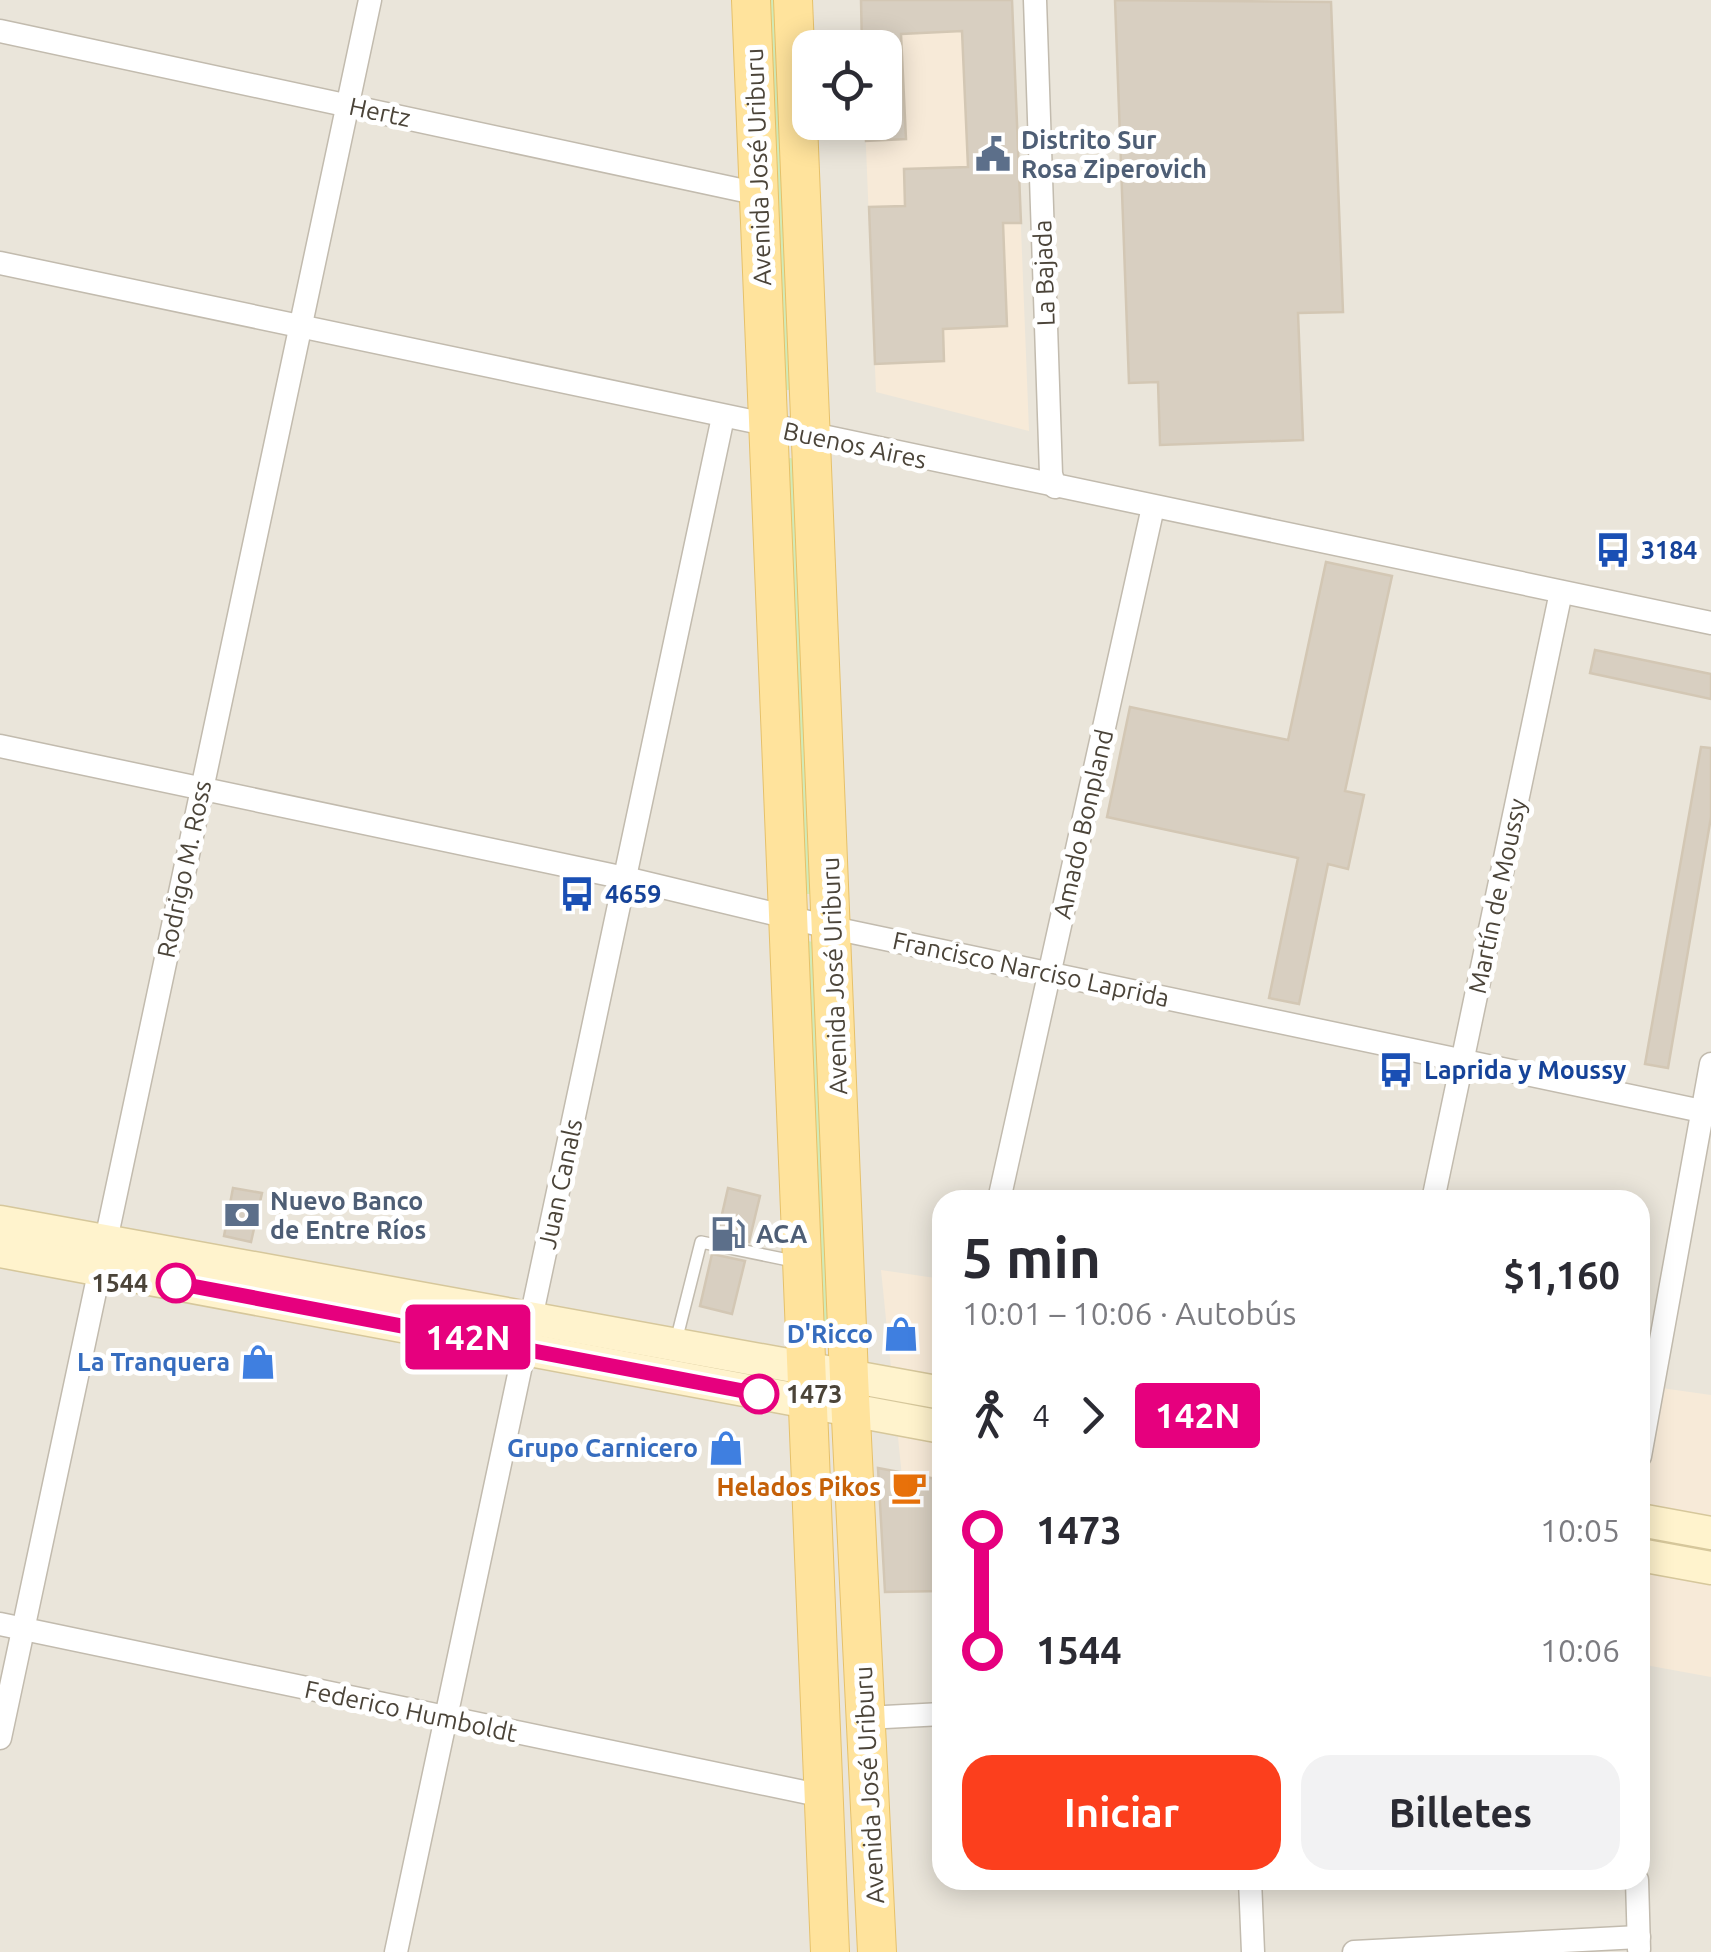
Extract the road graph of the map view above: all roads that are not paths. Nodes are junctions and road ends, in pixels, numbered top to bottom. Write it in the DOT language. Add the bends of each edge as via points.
graph roads {
  1 [pos="370,0"];
  2 [pos="751,0"];
  3 [pos="794,0"];
  4 [pos="1035,0"];
  5 [pos="0,31"];
  6 [pos="347,105"];
  7 [pos="759,194"];
  8 [pos="0,263"];
  9 [pos="300,326"];
  10 [pos="723,417"];
  11 [pos="769,427"];
  12 [pos="812,436"];
  13 [pos="1055,486"];
  14 [pos="1153,507"];
  15 [pos="1561,592"];
  16 [pos="1711,624"];
  17 [pos="0,746"];
  18 [pos="201,788"];
  19 [pos="625,878"];
  20 [pos="787,916"];
  21 [pos="832,928"];
  22 [pos="1050,973"];
  23 [pos="1462,1060"];
  24 [pos="1711,1064"];
  25 [pos="1707,1112"];
  26 [pos="1002,1190"];
  27 [pos="1434,1190"];
  28 [pos="0,1222"];
  29 [pos="0,1250"];
  30 [pos="101,1254"];
  31 [pos="800,1262"];
  32 [pos="528,1334"];
  33 [pos="675,1345"];
  34 [pos="805,1385"];
  35 [pos="850,1393"];
  36 [pos="932,1393"];
  37 [pos="1650,1405"];
  38 [pos="932,1423"];
  39 [pos="1650,1522"];
  40 [pos="1711,1533"];
  41 [pos="1650,1558"];
  42 [pos="1711,1568"];
  43 [pos="12,1626"];
  44 [pos="932,1715"];
  45 [pos="866,1718"];
  46 [pos="446,1719"];
  47 [pos="0,1738"];
  48 [pos="823,1796"];
  49 [pos="1250,1890"];
  50 [pos="1637,1890"];
  51 [pos="1639,1945"];
  52 [pos="396,1952"];
  53 [pos="830,1952"];
  54 [pos="878,1952"];
  55 [pos="1253,1952"];
  56 [pos="1354,1952"];
  1 -- 6 [label="street, Rodrigo M. Ross"];
  2 -- 7 [label="main road, Avenida José Uriburu"];
  3 -- 12 [label="main road, Avenida José Uriburu"];
  4 -- 13 [label="street, La Bajada"];
  5 -- 6 [label="street, Hertz"];
  6 -- 7 [label="street, Hertz"];
  6 -- 9 [label="street, Rodrigo M. Ross"];
  7 -- 11 [label="main road, Avenida José Uriburu"];
  8 -- 9 [label="street, Buenos Aires"];
  9 -- 10 [label="street, Buenos Aires"];
  9 -- 18 [label="street, Rodrigo M. Ross"];
  10 -- 11 [label="street, Buenos Aires"];
  10 -- 19 [label="street, Juan Canals"];
  11 -- 12 [label="street, Buenos Aires"];
  11 -- 20 [label="main road, Avenida José Uriburu"];
  12 -- 13 [label="street, Buenos Aires"];
  12 -- 21 [label="main road, Avenida José Uriburu"];
  13 -- 14 [label="street, Buenos Aires"];
  14 -- 15 [label="street, Buenos Aires"];
  14 -- 22 [label="street, Amado Bonpland"];
  15 -- 16 [label="street, Buenos Aires"];
  15 -- 23 [label="street, Martín de Moussy"];
  17 -- 18 [label="street, Francisco Narciso Laprida"];
  18 -- 19 [label="street, Francisco Narciso Laprida"];
  18 -- 30 [label="street, Rodrigo M. Ross"];
  19 -- 20 [label="street, Francisco Narciso Laprida"];
  19 -- 32 [label="street, Juan Canals"];
  20 -- 21 [label="street, Francisco Narciso Laprida"];
  20 -- 31 [label="main road, Avenida José Uriburu"];
  21 -- 22 [label="street, Francisco Narciso Laprida"];
  21 -- 35 [label="main road, Avenida José Uriburu"];
  22 -- 23 [label="street, Francisco Narciso Laprida"];
  22 -- 26 [label="street, Amado Bonpland"];
  23 -- 25 [label="street, Francisco Narciso Laprida"];
  23 -- 27 [label="street, Martín de Moussy"];
  24 -- 25 [label="street"];
  25 -- 37 [label="street"];
  28 -- 30 [label="main road"];
  29 -- 30 [label="main road"];
  30 -- 32 [label="main road"];
  30 -- 43 [label="street, Rodrigo M. Ross"];
  31 -- 33 [label="lane" via="701,1242"];
  31 -- 34 [label="main road, Avenida José Uriburu"];
  32 -- 33 [label="main road"];
  32 -- 34 [label="main road"];
  32 -- 46 [label="street, Juan Canals"];
  33 -- 34 [label="main road"];
  34 -- 35 [label="main road"];
  34 -- 48 [label="main road, Avenida José Uriburu"];
  35 -- 36 [label="main road"];
  35 -- 38 [label="main road"];
  35 -- 45 [label="main road, Avenida José Uriburu"];
  39 -- 40 [label="main road"];
  41 -- 42 [label="main road"];
  43 -- 46 [label="street, Federico Humboldt"];
  43 -- 47 [label="street, Rodrigo M. Ross"];
  44 -- 45 [label="street"];
  45 -- 54 [label="main road, Avenida José Uriburu"];
  46 -- 48 [label="street, Federico Humboldt"];
  46 -- 52 [label="street, Juan Canals"];
  48 -- 53 [label="main road, Avenida José Uriburu"];
  49 -- 55 [label="street"];
  50 -- 51 [label="street"];
  51 -- 56 [label="street"];
}
